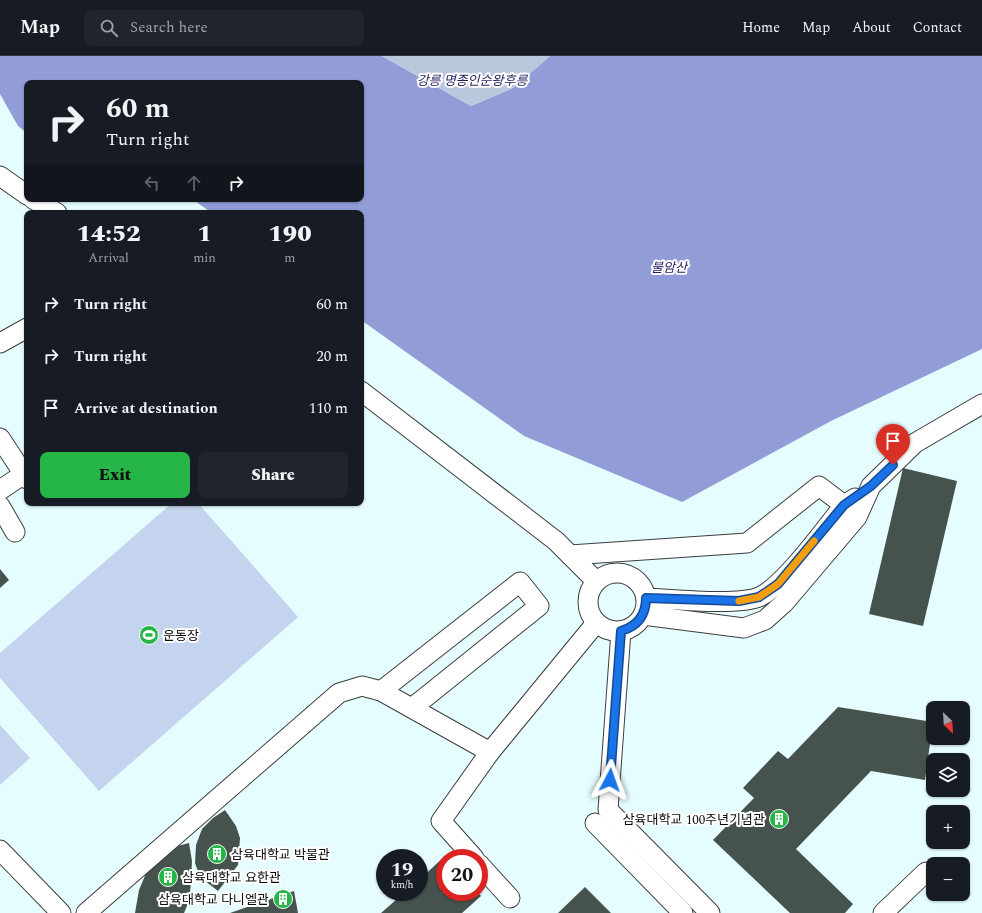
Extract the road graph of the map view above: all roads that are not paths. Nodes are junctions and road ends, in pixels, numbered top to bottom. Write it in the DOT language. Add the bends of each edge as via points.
graph roads {
  1 [pos="0,176"];
  2 [pos="24,193"];
  3 [pos="38,202"];
  4 [pos="53,210"];
  5 [pos="24,330"];
  6 [pos="0,343"];
  7 [pos="364,394"];
  8 [pos="982,404"];
  9 [pos="0,438"];
  10 [pos="24,474"];
  11 [pos="24,477"];
  12 [pos="871,486"];
  13 [pos="0,490"];
  14 [pos="844,505"];
  15 [pos="2,513"];
  16 [pos="15,532"];
  17 [pos="570,555"];
  18 [pos="596,582"];
  19 [pos="644,607"];
  20 [pos="596,623"];
  21 [pos="621,631"];
  22 [pos="381,691"];
  23 [pos="412,708"];
  24 [pos="490,752"];
  25 [pos="595,823"];
  26 [pos="466,849"];
  27 [pos="0,850"];
  28 [pos="926,872"];
  29 [pos="488,874"];
  30 [pos="510,898"];
  31 [pos="61,913"];
  32 [pos="86,913"];
  33 [pos="683,913"];
  34 [pos="710,913"];
  35 [pos="883,913"];
  1 -- 2 [label="street"];
  3 -- 4 [label="street"];
  5 -- 6 [label="street"];
  7 -- 17 [label="street" via="556,541"];
  8 -- 12 [label="street" via="915,443"];
  9 -- 10 [label="street"];
  11 -- 13 [label="street"];
  12 -- 14 [label="street"];
  12 -- 19 [label="street" via="857,517 784,603 765,620 744,628"];
  14 -- 17 [label="street" via="819,486 747,543"];
  14 -- 19 [label="street" via="778,584 759,597 739,601"];
  15 -- 16 [label="street"];
  17 -- 18 [label="street"];
  18 -- 19 [label="street" via="612,573 630,576 640,585"];
  18 -- 20 [label="street" via="588,598 588,607"];
  19 -- 21 [label="street" via="634,626"];
  20 -- 21 [label="street" via="612,631"];
  20 -- 24 [label="street"];
  21 -- 34 [label="street" via="608,810"];
  22 -- 23 [label="street"];
  22 -- 23 [label="street" via="520,582 539,606"];
  22 -- 32 [label="street" via="362,686 339,693"];
  23 -- 24 [label="street"];
  24 -- 26 [label="street" via="440,821"];
  25 -- 33 [label="street"];
  27 -- 31 [label="street"];
  28 -- 35 [label="street"];
  29 -- 30 [label="street"];
}
